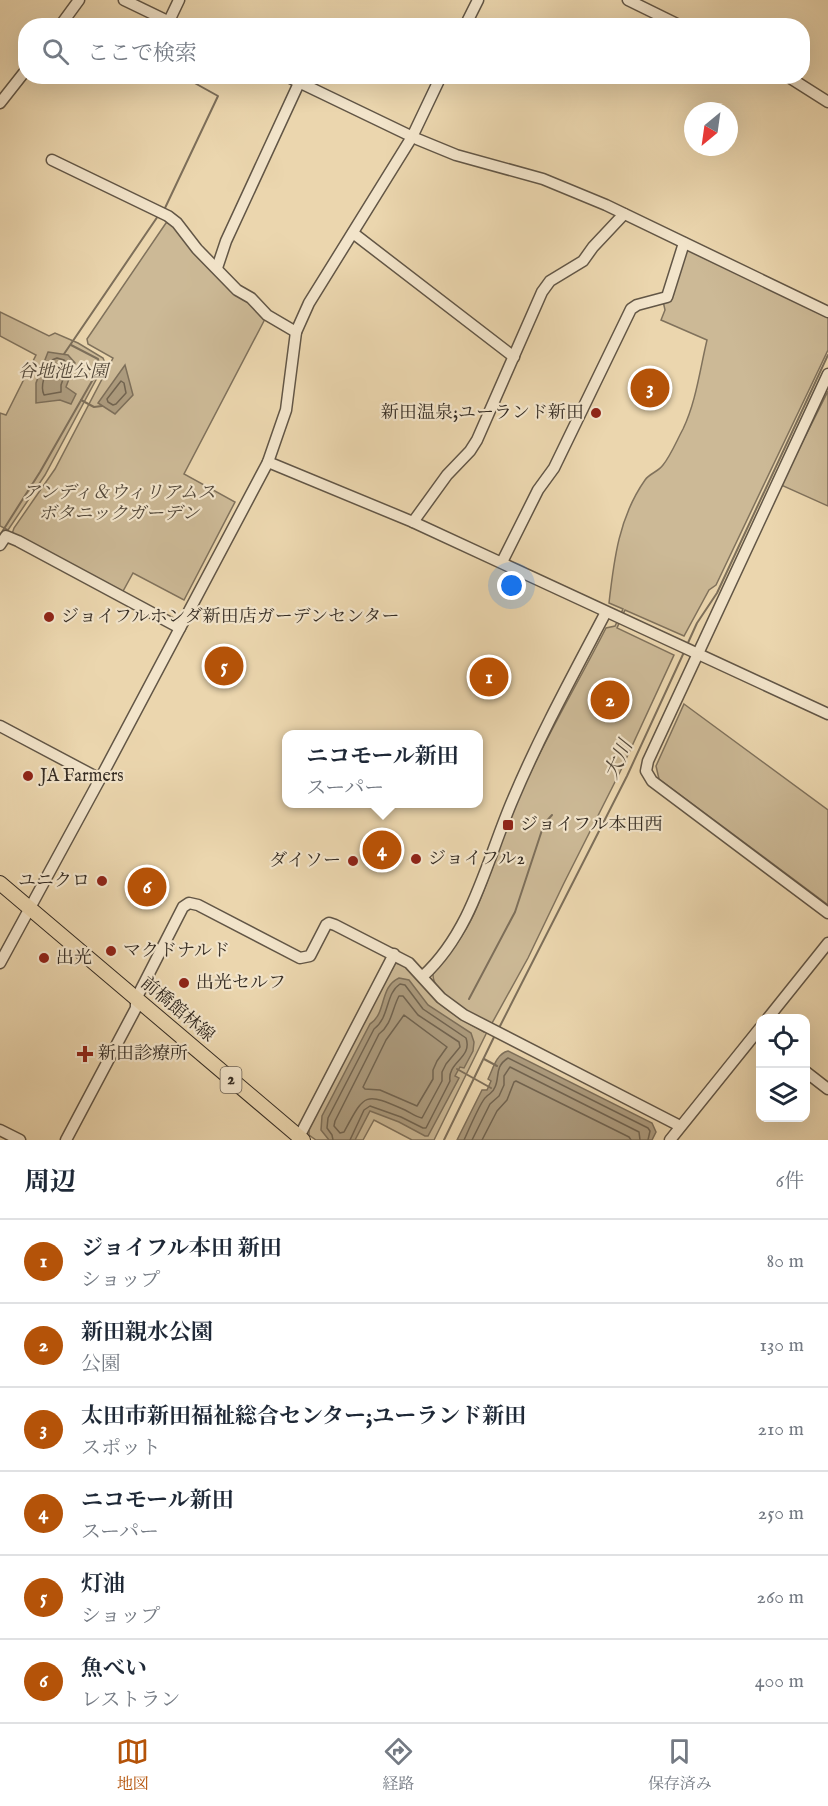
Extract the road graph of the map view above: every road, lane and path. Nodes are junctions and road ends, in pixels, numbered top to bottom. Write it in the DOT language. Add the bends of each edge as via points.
graph roads {
  1 [pos="79,0"];
  2 [pos="124,0"];
  3 [pos="179,0"];
  4 [pos="478,0"];
  5 [pos="628,0"];
  6 [pos="66,18"];
  7 [pos="162,18"];
  8 [pos="174,18"];
  9 [pos="469,18"];
  10 [pos="665,18"];
  11 [pos="18,80"];
  12 [pos="299,84"];
  13 [pos="301,84"];
  14 [pos="437,84"];
  15 [pos="800,84"];
  16 [pos="828,102"];
  17 [pos="0,103"];
  18 [pos="412,137"];
  19 [pos="52,160"];
  20 [pos="624,214"];
  21 [pos="353,233"];
  22 [pos="684,243"];
  23 [pos="217,268"];
  24 [pos="828,312"];
  25 [pos="296,332"];
  26 [pos="514,357"];
  27 [pos="828,374"];
  28 [pos="267,462"];
  29 [pos="413,522"];
  30 [pos="0,544"];
  31 [pos="502,562"];
  32 [pos="606,612"];
  33 [pos="180,628"];
  34 [pos="694,653"];
  35 [pos="828,714"];
  36 [pos="0,726"];
  37 [pos="100,779"];
  38 [pos="0,883"];
  39 [pos="30,908"];
  40 [pos="828,912"];
  41 [pos="828,943"];
  42 [pos="394,954"];
  43 [pos="0,963"];
  44 [pos="423,976"];
  45 [pos="136,999"];
  46 [pos="771,1014"];
  47 [pos="756,1037"];
  48 [pos="810,1075"];
  49 [pos="828,1089"];
  50 [pos="680,1126"];
  51 [pos="0,1130"];
  52 [pos="301,1139"];
  53 [pos="20,1140"];
  54 [pos="66,1140"];
  55 [pos="670,1140"];
  1 -- 6 [label="street"];
  2 -- 7 [label="street"];
  3 -- 8 [label="street"];
  4 -- 9 [label="street"];
  5 -- 10 [label="street"];
  11 -- 17 [label="street"];
  12 -- 23 [label="street"];
  13 -- 18 [label="street"];
  14 -- 18 [label="street"];
  15 -- 16 [label="street"];
  18 -- 20 [label="street" via="456,155 543,179"];
  18 -- 21 [label="street"];
  19 -- 23 [label="street" via="168,216"];
  20 -- 22 [label="street"];
  20 -- 26 [label="street" via="584,261 550,281 542,291"];
  21 -- 25 [label="street" via="309,303"];
  21 -- 26 [label="street"];
  22 -- 24 [label="street"];
  22 -- 31 [label="street" via="667,297 631,309 554,468 538,490"];
  23 -- 25 [label="street" via="267,315"];
  25 -- 28 [label="street" via="286,410"];
  26 -- 29 [label="street" via="470,452 447,475"];
  27 -- 34 [label="street"];
  28 -- 29 [label="street"];
  28 -- 33 [label="street"];
  29 -- 31 [label="street"];
  30 -- 33 [label="street" via="6,536 18,541"];
  31 -- 32 [label="street"];
  32 -- 34 [label="street"];
  32 -- 44 [label="street" via="522,780 468,912 447,949"];
  33 -- 37 [label="street"];
  34 -- 35 [label="street"];
  34 -- 40 [label="street" via="648,761 648,776"];
  36 -- 37 [label="street"];
  37 -- 39 [label="street"];
  38 -- 39 [label="main road, 前橋館林線 / 2"];
  39 -- 43 [label="street"];
  39 -- 45 [label="main road, 前橋館林線 / 2"];
  41 -- 46 [label="street"];
  42 -- 44 [label="street"];
  42 -- 45 [label="street" via="329,923 310,956 300,958 189,903"];
  42 -- 52 [label="street"];
  44 -- 50 [label="street" via="452,1008"];
  45 -- 52 [label="main road, 前橋館林線 / 2"];
  45 -- 54 [label="street" via="136,1008"];
  47 -- 50 [label="street"];
  48 -- 49 [label="street"];
  50 -- 55 [label="street"];
  51 -- 53 [label="street"];
}
